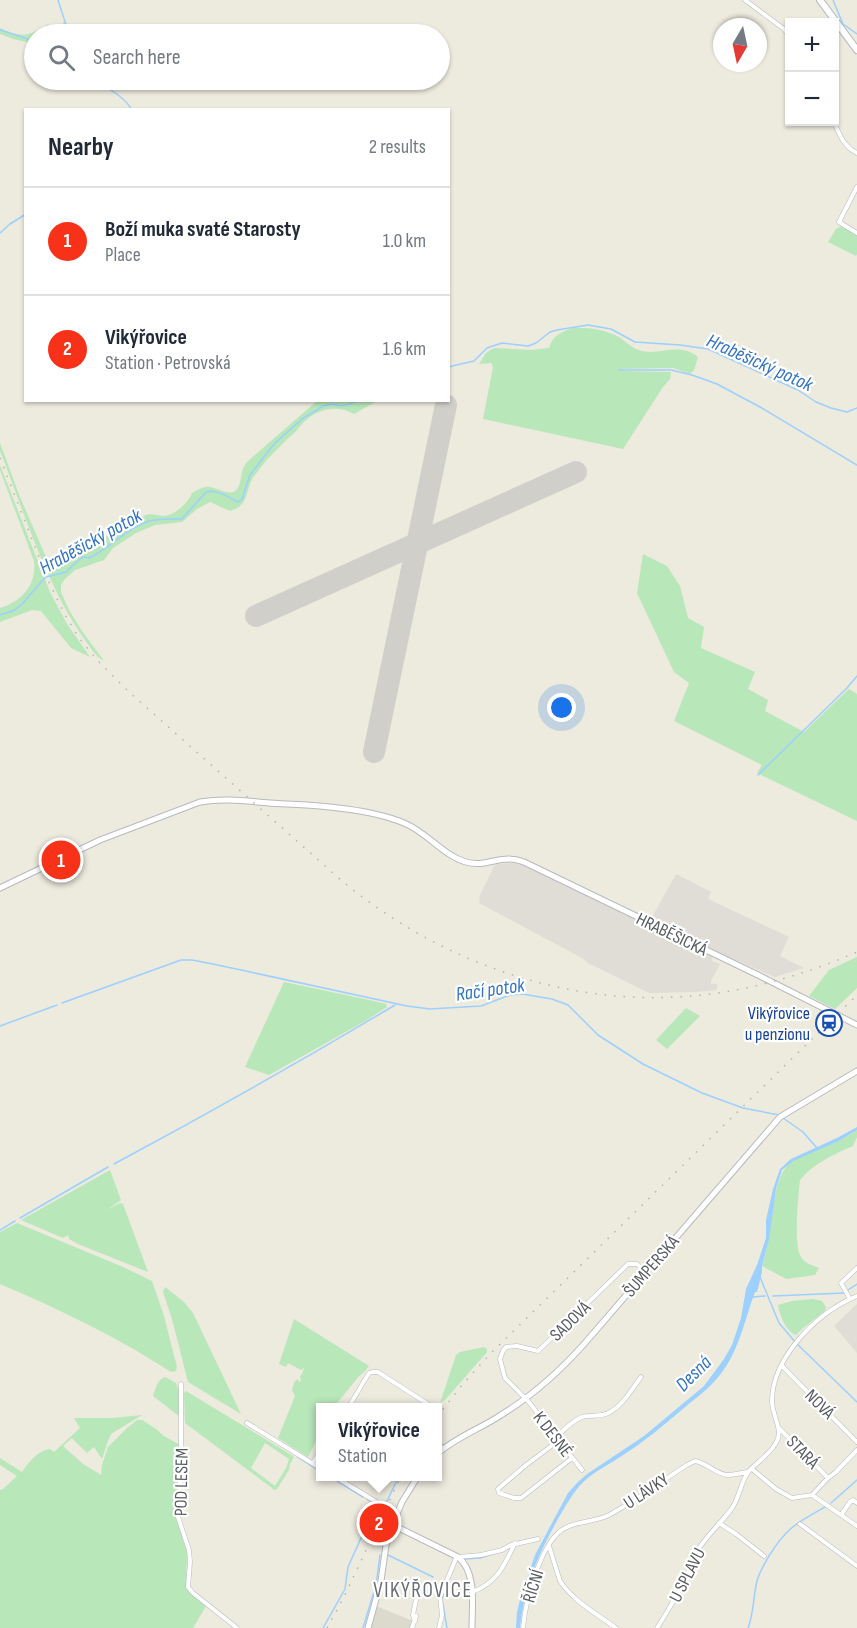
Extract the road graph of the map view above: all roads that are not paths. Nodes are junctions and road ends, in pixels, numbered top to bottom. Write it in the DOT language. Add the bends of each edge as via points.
graph roads {
  1 [pos="745,0"];
  2 [pos="819,0"];
  3 [pos="785,31"];
  4 [pos="857,50"];
  5 [pos="836,126"];
  6 [pos="857,153"];
  7 [pos="857,187"];
  8 [pos="857,233"];
  9 [pos="0,888"];
  10 [pos="857,1025"];
  11 [pos="857,1071"];
  12 [pos="857,1268"];
  13 [pos="646,1272"];
  14 [pos="857,1296"];
  15 [pos="850,1299"];
  16 [pos="782,1366"];
  17 [pos="641,1377"];
  18 [pos="181,1384"];
  19 [pos="525,1398"];
  20 [pos="350,1403"];
  21 [pos="428,1403"];
  22 [pos="247,1423"];
  23 [pos="778,1427"];
  24 [pos="557,1439"];
  25 [pos="857,1442"];
  26 [pos="442,1450"];
  27 [pos="857,1450"];
  28 [pos="316,1458"];
  29 [pos="572,1458"];
  30 [pos="313,1463"];
  31 [pos="316,1465"];
  32 [pos="582,1470"];
  33 [pos="750,1470"];
  34 [pos="828,1478"];
  35 [pos="342,1481"];
  36 [pos="415,1481"];
  37 [pos="813,1494"];
  38 [pos="857,1503"];
  39 [pos="396,1514"];
  40 [pos="841,1515"];
  41 [pos="719,1523"];
  42 [pos="800,1524"];
  43 [pos="393,1525"];
  44 [pos="857,1526"];
  45 [pos="538,1539"];
  46 [pos="514,1544"];
  47 [pos="549,1546"];
  48 [pos="764,1556"];
  49 [pos="460,1558"];
  50 [pos="857,1566"];
  51 [pos="472,1592"];
  52 [pos="416,1600"];
  53 [pos="237,1628"];
  54 [pos="368,1628"];
  55 [pos="412,1628"];
  56 [pos="439,1628"];
  57 [pos="472,1628"];
  58 [pos="524,1628"];
  59 [pos="616,1628"];
  60 [pos="657,1628"];
  1 -- 3 [label="street"];
  2 -- 4 [label="main road"];
  5 -- 6 [label="street" via="843,141"];
  7 -- 8 [label="street" via="839,222"];
  9 -- 10 [label="street, HRABĚŠICKÁ" via="100,840 200,802 224,799 382,816 407,824 466,862 524,862"];
  11 -- 13 [label="street, ŠUMPERSKÁ" via="781,1116"];
  12 -- 15 [label="street" via="841,1283"];
  13 -- 19 [label="street, ŠUMPERSKÁ" via="571,1358"];
  13 -- 19 [label="street, SADOVÁ" via="637,1264 628,1264 538,1351 511,1346 503,1351 500,1359 505,1378"];
  14 -- 15 [label="street"];
  15 -- 16 [label="street" via="798,1340"];
  16 -- 23 [label="street" via="773,1391 772,1407"];
  16 -- 25 [label="street, NOVÁ"];
  17 -- 24 [label="street" via="610,1412 578,1419"];
  18 -- 53 [label="street, POD LESEM" via="177,1514 190,1556 188,1587"];
  19 -- 24 [label="street, K DESNÉ"];
  19 -- 26 [label="street, ŠUMPERSKÁ"];
  20 -- 21 [label="street" via="373,1371"];
  22 -- 30 [label="street"];
  23 -- 33 [label="street, U SPLAVU" via="777,1441"];
  23 -- 34 [label="street, STARÁ"];
  24 -- 29 [label="street, K DESNÉ"];
  24 -- 29 [label="street" via="498,1489 499,1493 521,1498"];
  27 -- 34 [label="street, STARÁ"];
  28 -- 30 [label="street"];
  29 -- 32 [label="street, K DESNÉ"];
  30 -- 31 [label="street"];
  33 -- 37 [label="street" via="792,1498"];
  33 -- 41 [label="street, U SPLAVU" via="732,1508"];
  33 -- 47 [label="street, U LÁVKY" via="724,1474 695,1461 611,1514 562,1529"];
  34 -- 37 [label="street, STARÁ"];
  35 -- 39 [label="street"];
  36 -- 39 [label="street"];
  37 -- 40 [label="street"];
  38 -- 40 [label="street" via="850,1502"];
  39 -- 43 [label="street"];
  40 -- 44 [label="street"];
  41 -- 48 [label="street"];
  41 -- 60 [label="street, U SPLAVU" via="695,1554"];
  42 -- 50 [label="street"];
  43 -- 49 [label="street"];
  43 -- 54 [label="street"];
  45 -- 46 [label="street"];
  46 -- 49 [label="street" via="484,1555"];
  46 -- 51 [label="street" via="495,1579"];
  47 -- 58 [label="street, ŘÍČNÍ" via="537,1568"];
  47 -- 59 [label="street" via="563,1586"];
  49 -- 51 [label="street" via="469,1572"];
  49 -- 56 [label="street" via="440,1597"];
  51 -- 57 [label="street"];
  52 -- 55 [label="street"];
}
